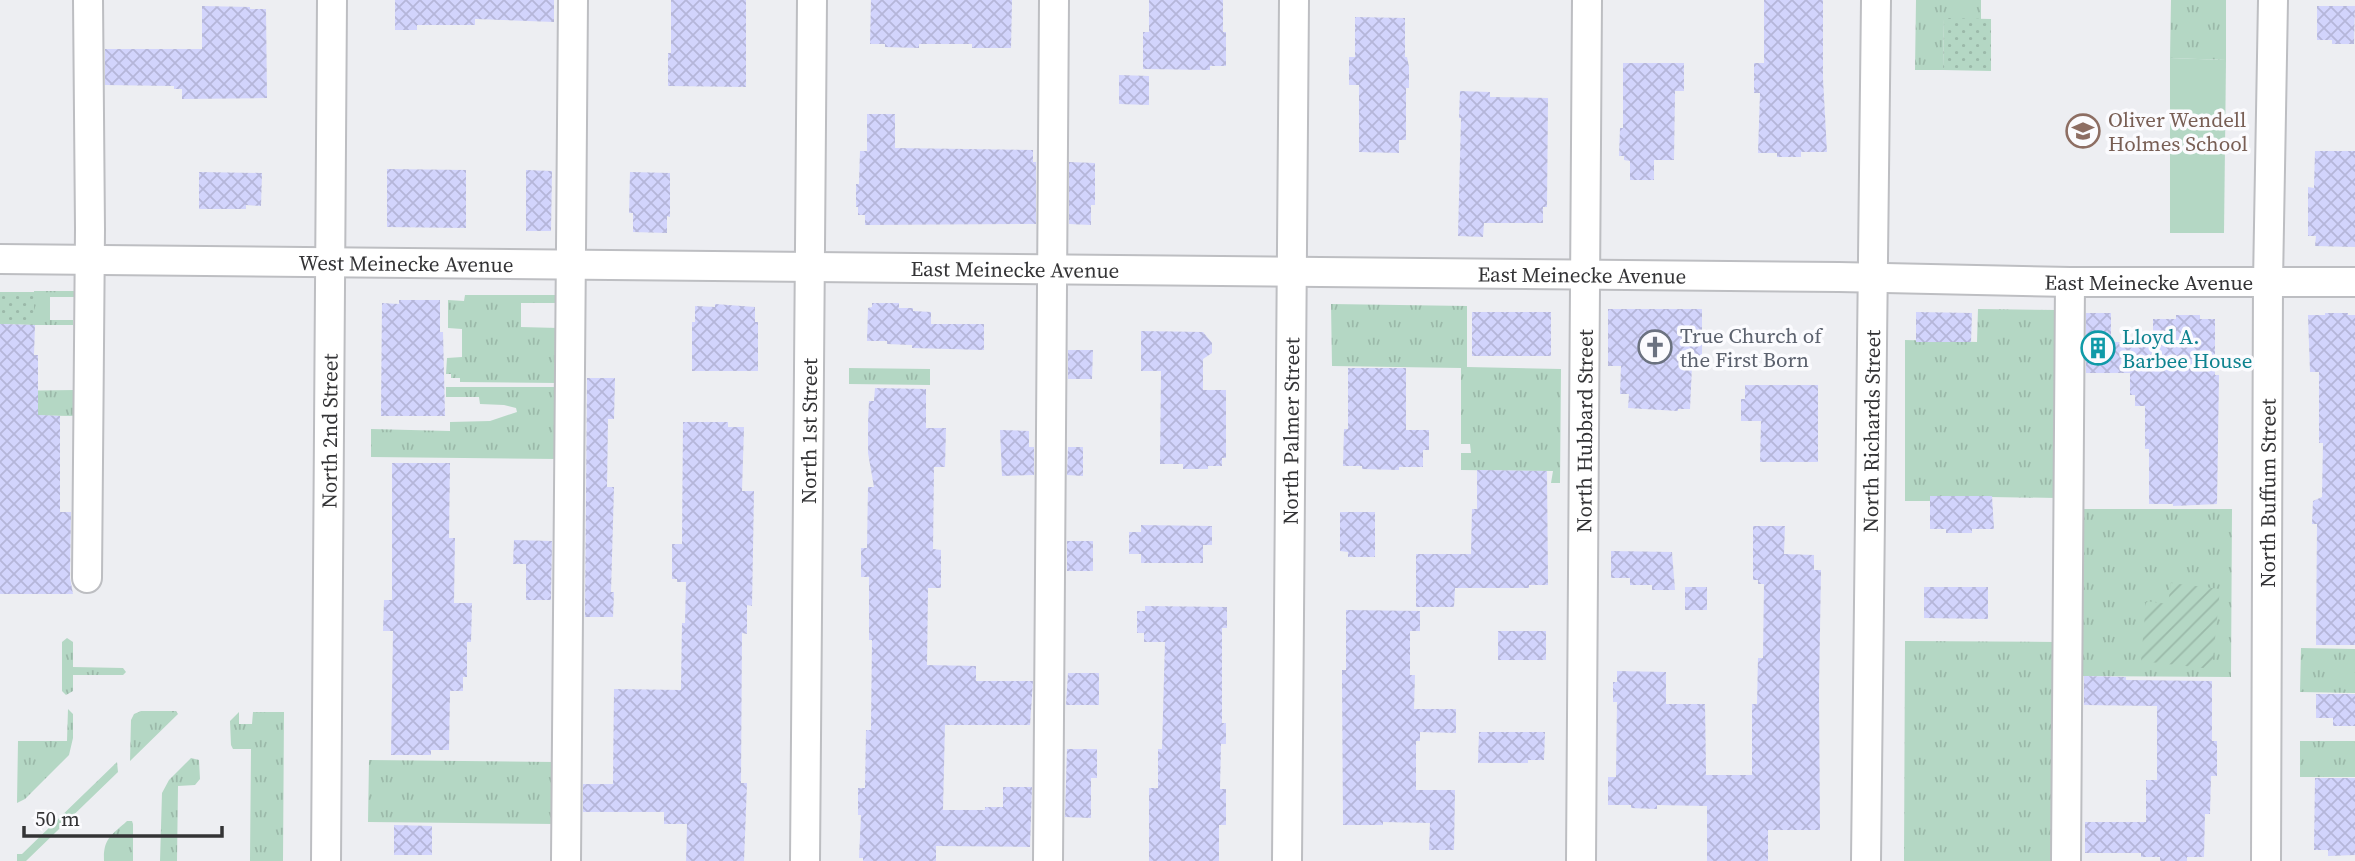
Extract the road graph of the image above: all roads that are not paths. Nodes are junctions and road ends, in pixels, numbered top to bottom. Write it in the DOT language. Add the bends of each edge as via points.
graph roads {
  1 [pos="88,0"];
  2 [pos="332,0"];
  3 [pos="573,0"];
  4 [pos="811,0"];
  5 [pos="1054,0"];
  6 [pos="1294,0"];
  7 [pos="1587,0"];
  8 [pos="1876,0"];
  9 [pos="2273,0"];
  10 [pos="0,259"];
  11 [pos="90,260"];
  12 [pos="330,262"];
  13 [pos="570,265"];
  14 [pos="810,268"];
  15 [pos="1053,270"];
  16 [pos="1293,272"];
  17 [pos="1586,275"];
  18 [pos="1873,277"];
  19 [pos="2070,282"];
  20 [pos="2268,282"];
  21 [pos="2355,282"];
  22 [pos="87,578"];
  23 [pos="326,861"];
  24 [pos="566,861"];
  25 [pos="805,861"];
  26 [pos="1048,861"];
  27 [pos="1287,861"];
  28 [pos="1581,861"];
  29 [pos="1866,861"];
  30 [pos="2066,861"];
  31 [pos="2266,861"];
  1 -- 11 [label="street"];
  2 -- 12 [label="street, North 2nd Street"];
  3 -- 13 [label="street"];
  4 -- 14 [label="street, North 1st Street"];
  5 -- 15 [label="street"];
  6 -- 16 [label="street, North Palmer Street"];
  7 -- 17 [label="street, North Hubbard Street"];
  8 -- 18 [label="street, North Richards Street"];
  9 -- 20 [label="street, North Buffum Street"];
  10 -- 11 [label="street, West Meinecke Avenue"];
  11 -- 12 [label="street, West Meinecke Avenue"];
  11 -- 22 [label="street"];
  12 -- 13 [label="street, West Meinecke Avenue"];
  12 -- 23 [label="street, North 2nd Street"];
  13 -- 14 [label="street, West Meinecke Avenue"];
  13 -- 24 [label="street"];
  14 -- 15 [label="street, East Meinecke Avenue"];
  14 -- 25 [label="street, North 1st Street"];
  15 -- 16 [label="street, East Meinecke Avenue"];
  15 -- 26 [label="street"];
  16 -- 17 [label="street, East Meinecke Avenue"];
  16 -- 27 [label="street, North Palmer Street"];
  17 -- 18 [label="street, East Meinecke Avenue"];
  17 -- 28 [label="street, North Hubbard Street"];
  18 -- 19 [label="street, East Meinecke Avenue"];
  18 -- 29 [label="street, North Richards Street"];
  19 -- 20 [label="street, East Meinecke Avenue"];
  19 -- 30 [label="street"];
  20 -- 21 [label="street, East Meinecke Avenue"];
  20 -- 31 [label="street, North Buffum Street"];
}
